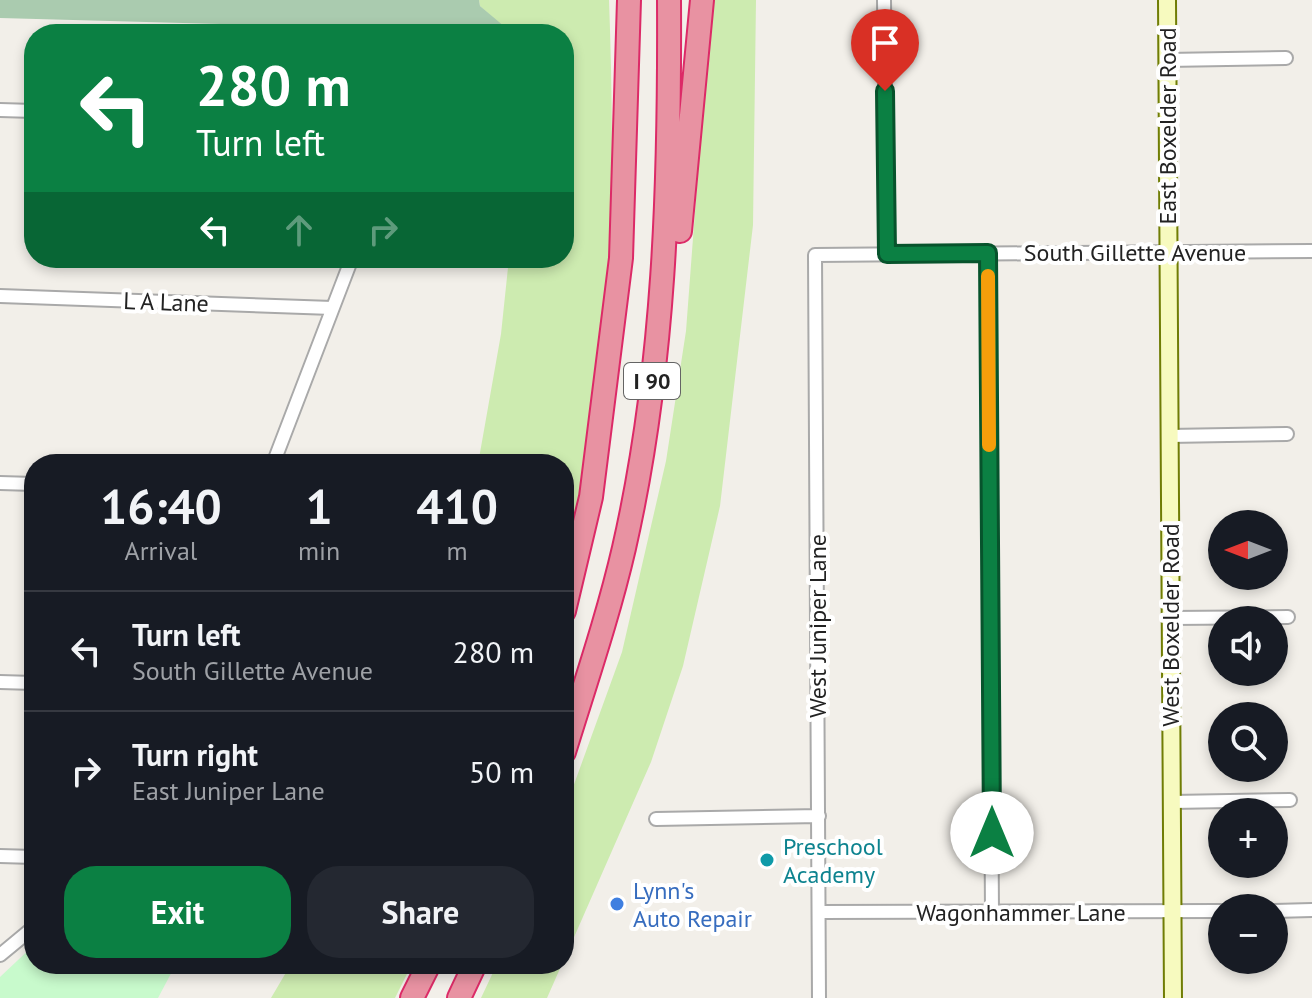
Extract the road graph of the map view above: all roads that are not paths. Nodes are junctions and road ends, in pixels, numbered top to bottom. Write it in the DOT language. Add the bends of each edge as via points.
graph roads {
  1 [pos="618,0"];
  2 [pos="629,0"];
  3 [pos="669,0"];
  4 [pos="702,0"];
  5 [pos="884,0"];
  6 [pos="1167,0"];
  7 [pos="1286,58"];
  8 [pos="1167,60"];
  9 [pos="0,110"];
  10 [pos="24,111"];
  11 [pos="1312,251"];
  12 [pos="1168,252"];
  13 [pos="988,253"];
  14 [pos="887,254"];
  15 [pos="815,255"];
  16 [pos="348,268"];
  17 [pos="0,296"];
  18 [pos="332,308"];
  19 [pos="614,324"];
  20 [pos="1287,434"];
  21 [pos="1169,436"];
  22 [pos="277,454"];
  23 [pos="0,483"];
  24 [pos="24,484"];
  25 [pos="574,569"];
  26 [pos="1170,618"];
  27 [pos="1208,618"];
  28 [pos="604,624"];
  29 [pos="0,682"];
  30 [pos="24,683"];
  31 [pos="574,720"];
  32 [pos="1290,800"];
  33 [pos="1172,802"];
  34 [pos="819,816"];
  35 [pos="656,819"];
  36 [pos="0,856"];
  37 [pos="24,857"];
  38 [pos="1312,910"];
  39 [pos="1172,911"];
  40 [pos="1208,911"];
  41 [pos="1288,911"];
  42 [pos="819,912"];
  43 [pos="992,913"];
  44 [pos="24,935"];
  45 [pos="0,955"];
  46 [pos="424,974"];
  47 [pos="470,974"];
  48 [pos="412,998"];
  49 [pos="459,998"];
  50 [pos="819,998"];
  51 [pos="1173,998"];
  1 -- 19 [label="highway, I 90"];
  2 -- 19 [label="highway, I 90"];
  3 -- 28 [label="highway, I 90" via="667,234 660,328 624,547"];
  4 -- 28 [label="highway, I 90" via="652,463"];
  5 -- 14 [label="street"];
  6 -- 8 [label="main road, East Boxelder Road"];
  7 -- 8 [label="street"];
  8 -- 12 [label="main road, East Boxelder Road"];
  9 -- 10 [label="street"];
  11 -- 12 [label="street, South Gillette Avenue"];
  12 -- 13 [label="street, South Gillette Avenue"];
  12 -- 21 [label="main road, West Boxelder Road"];
  13 -- 14 [label="street, South Gillette Avenue"];
  13 -- 43 [label="street"];
  14 -- 15 [label="street, South Gillette Avenue"];
  15 -- 34 [label="street, West Juniper Lane"];
  16 -- 18 [label="street"];
  17 -- 18 [label="street, L A Lane"];
  18 -- 22 [label="street"];
  19 -- 25 [label="highway, I 90" via="591,497"];
  20 -- 21 [label="street"];
  21 -- 26 [label="main road, West Boxelder Road"];
  23 -- 24 [label="street"];
  26 -- 27 [label="street"];
  26 -- 33 [label="main road, West Boxelder Road"];
  28 -- 31 [label="highway, I 90"];
  29 -- 30 [label="street"];
  32 -- 33 [label="street"];
  33 -- 39 [label="main road, West Boxelder Road"];
  34 -- 35 [label="street"];
  34 -- 42 [label="street, West Juniper Lane"];
  36 -- 37 [label="street"];
  38 -- 41 [label="street"];
  39 -- 40 [label="street, Wagonhammer Lane"];
  39 -- 43 [label="street, Wagonhammer Lane"];
  39 -- 51 [label="main road, West Boxelder Road"];
  42 -- 43 [label="street, Wagonhammer Lane"];
  42 -- 50 [label="street, West Juniper Lane"];
  44 -- 45 [label="street"];
  46 -- 48 [label="highway"];
  47 -- 49 [label="highway"];
}
